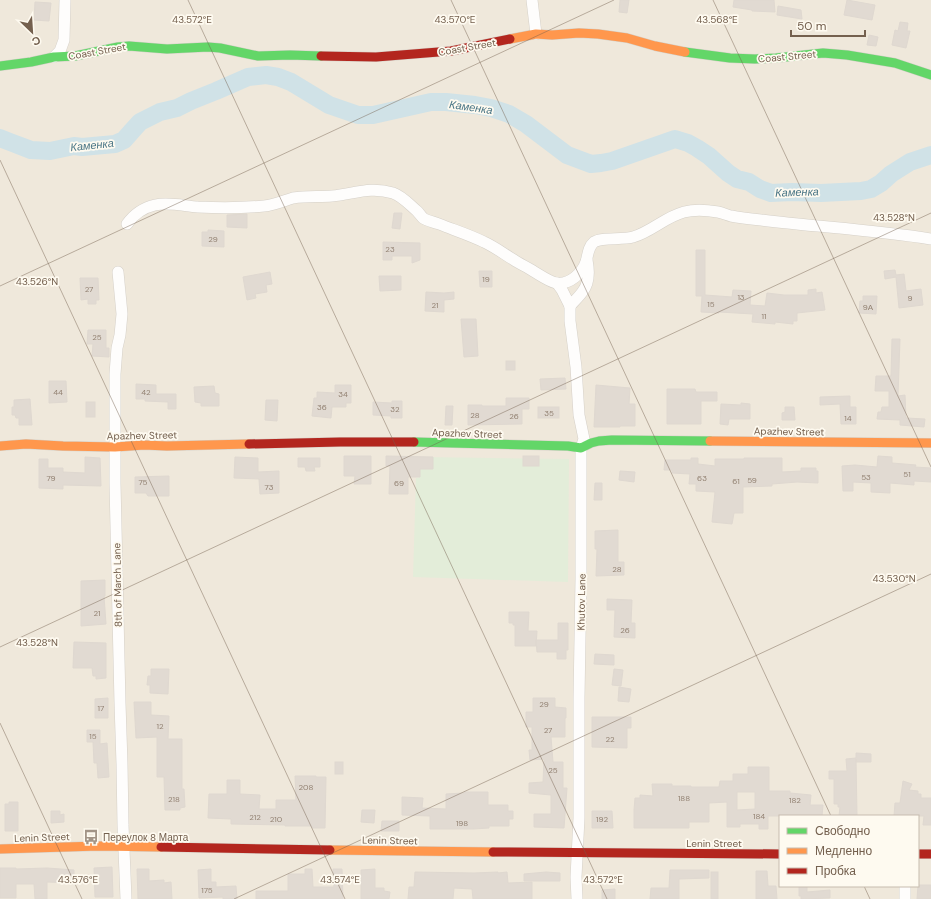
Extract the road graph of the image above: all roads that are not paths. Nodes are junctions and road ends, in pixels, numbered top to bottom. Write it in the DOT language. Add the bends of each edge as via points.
graph roads {
  1 [pos="65,0"];
  2 [pos="532,0"];
  3 [pos="536,34"];
  4 [pos="64,40"];
  5 [pos="82,55"];
  6 [pos="54,57"];
  7 [pos="0,66"];
  8 [pos="931,75"];
  9 [pos="127,224"];
  10 [pos="931,239"];
  11 [pos="587,259"];
  12 [pos="118,272"];
  13 [pos="557,283"];
  14 [pos="570,306"];
  15 [pos="931,443"];
  16 [pos="0,446"];
  17 [pos="115,447"];
  18 [pos="581,448"];
  19 [pos="124,847"];
  20 [pos="0,849"];
  21 [pos="578,853"];
  22 [pos="779,854"];
  23 [pos="919,854"];
  24 [pos="931,854"];
  25 [pos="905,887"];
  26 [pos="126,899"];
  27 [pos="577,899"];
  28 [pos="905,899"];
  1 -- 4 [label="street"];
  2 -- 3 [label="street"];
  3 -- 5 [label="street, Coast Street" via="451,51 388,57 258,56 208,47 167,49 130,46"];
  3 -- 8 [label="street, Coast Street" via="607,35 654,46 730,58 842,54 895,63"];
  4 -- 5 [label="street"];
  4 -- 6 [label="street" via="60,51"];
  5 -- 6 [label="street, Coast Street"];
  6 -- 7 [label="street, Coast Street"];
  9 -- 13 [label="street" via="139,211 160,204 210,208 266,206 305,196 331,196 376,190 399,196 424,219 486,242 516,262"];
  10 -- 11 [label="street" via="760,220 702,210 674,216 632,237 600,239 590,248"];
  11 -- 13 [label="street" via="585,266 575,278"];
  11 -- 14 [label="street" via="587,283"];
  12 -- 17 [label="street, 8th of March Lane" via="122,314 115,374"];
  13 -- 14 [label="street"];
  14 -- 18 [label="street, Khutov Lane" via="579,415 584,439"];
  15 -- 18 [label="street, Apazhev Street" via="612,440 591,443"];
  16 -- 17 [label="street, Apazhev Street" via="26,444"];
  17 -- 18 [label="street, Apazhev Street" via="412,442"];
  17 -- 19 [label="street, 8th of March Lane"];
  18 -- 21 [label="street, Khutov Lane"];
  19 -- 20 [label="street, Lenin Street"];
  19 -- 21 [label="street, Lenin Street"];
  19 -- 26 [label="street, 8th of March Lane"];
  21 -- 22 [label="street, Lenin Street"];
  21 -- 27 [label="street, Khutov Lane"];
  23 -- 24 [label="street"];
  25 -- 28 [label="street"];
}
